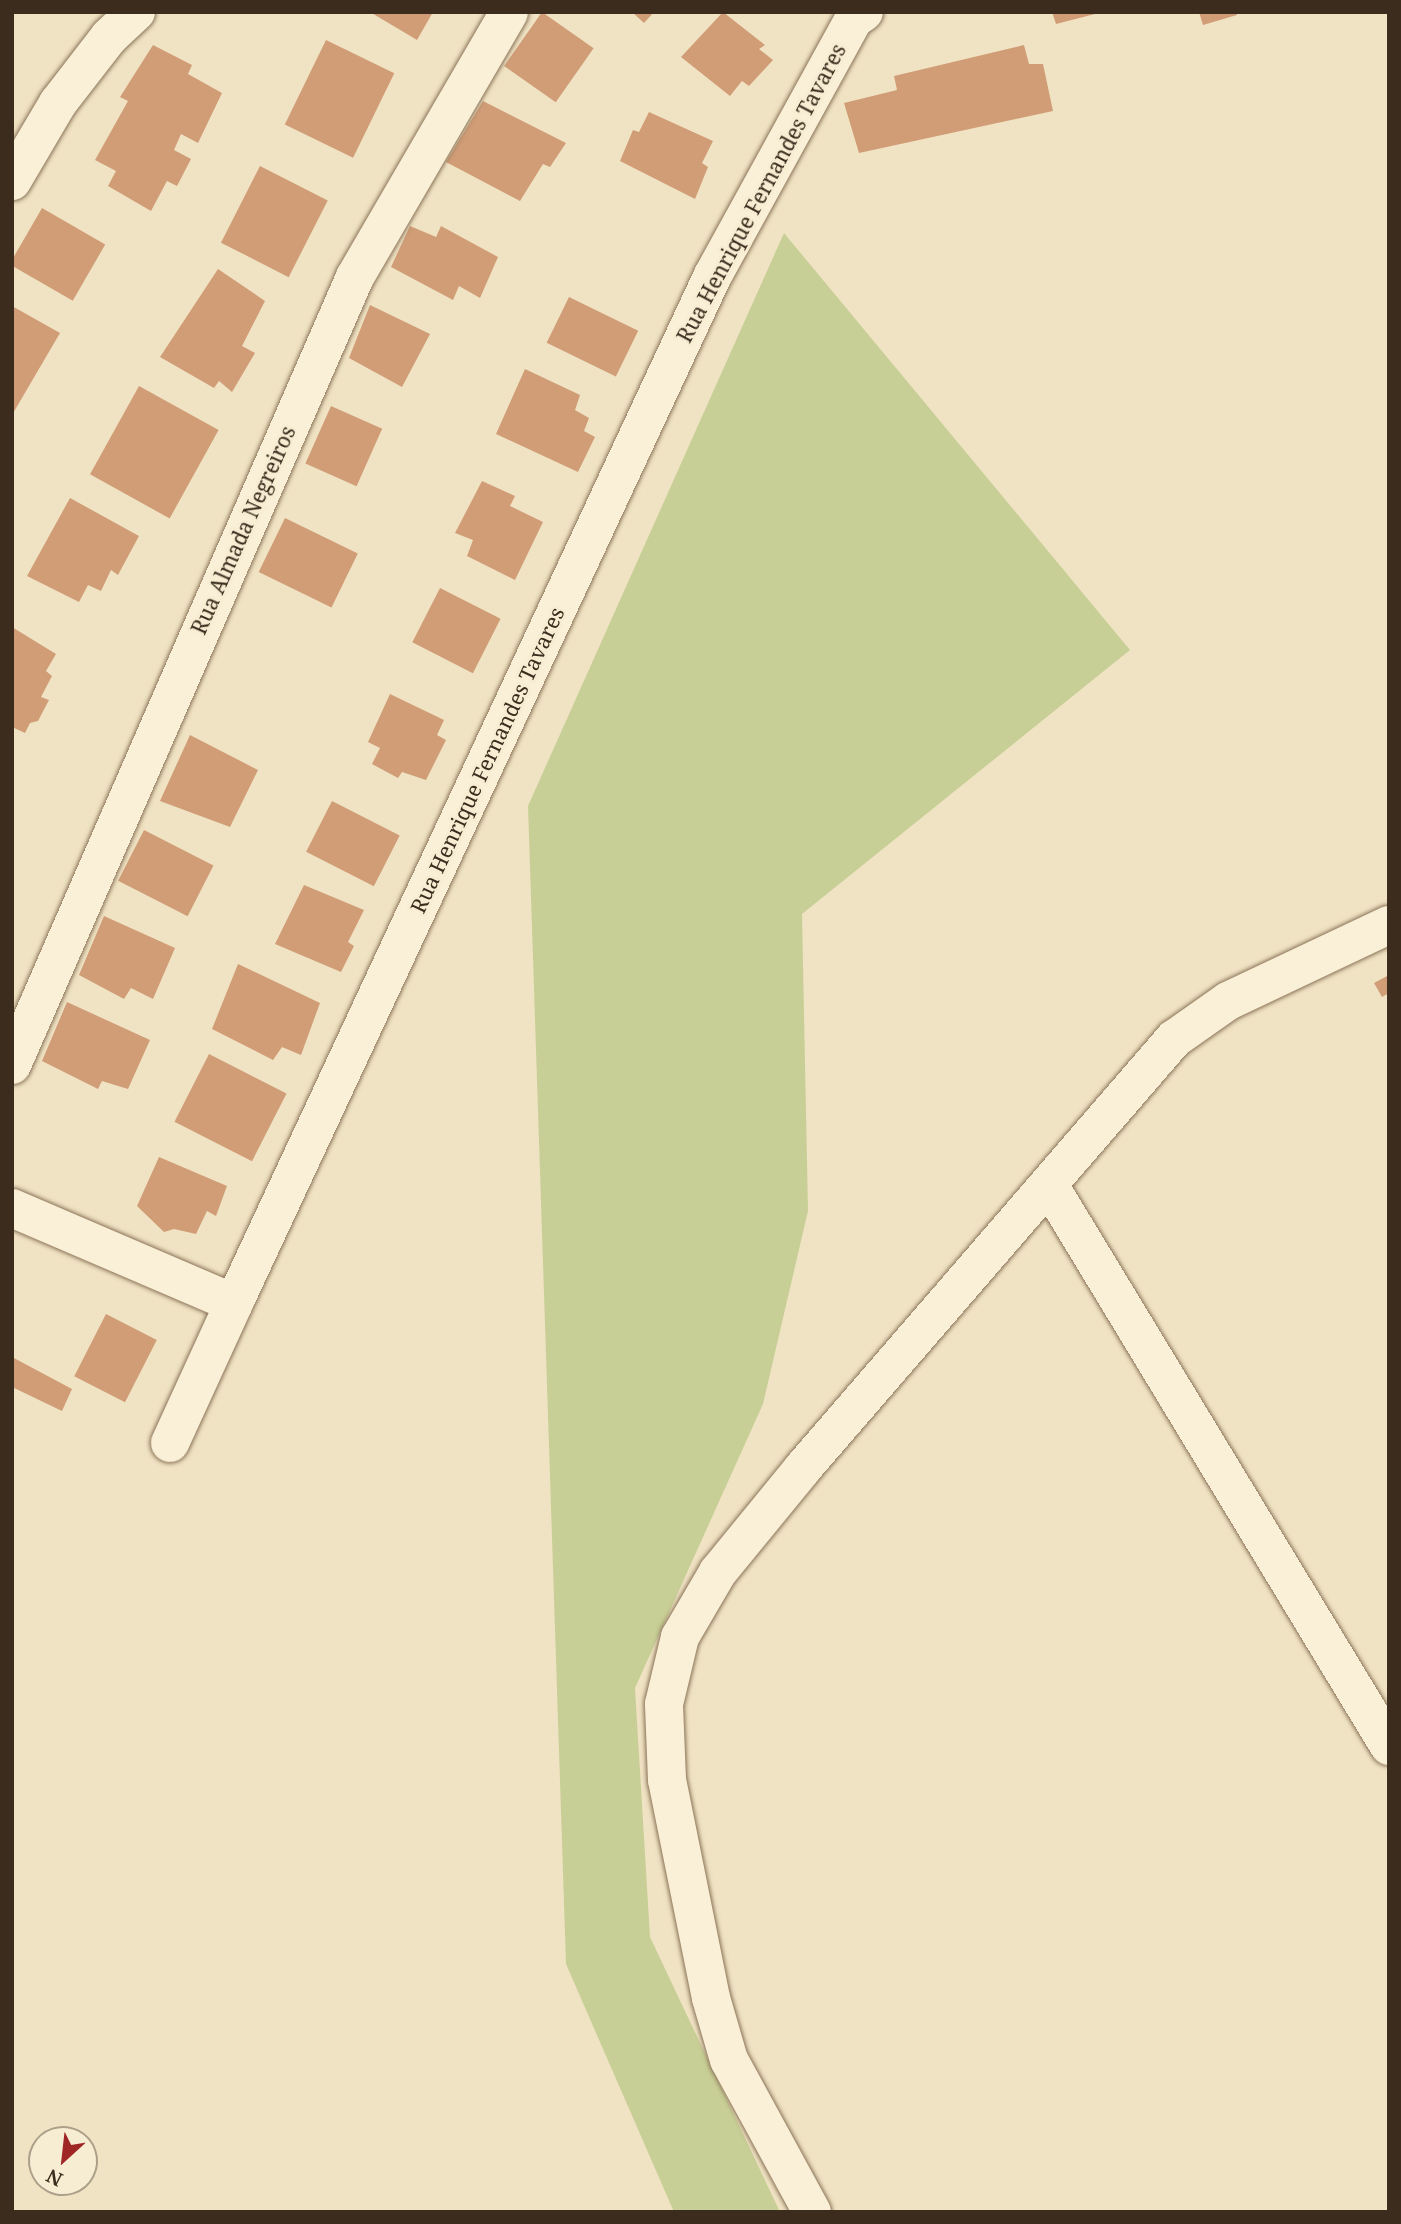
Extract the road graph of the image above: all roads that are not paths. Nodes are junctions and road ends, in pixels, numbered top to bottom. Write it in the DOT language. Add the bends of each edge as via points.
graph roads {
  1 [pos="136,12"];
  2 [pos="509,12"];
  3 [pos="864,12"];
  4 [pos="12,181"];
  5 [pos="1389,925"];
  6 [pos="12,1065"];
  7 [pos="1049,1185"];
  8 [pos="12,1208"];
  9 [pos="234,1303"];
  10 [pos="170,1443"];
  11 [pos="1389,1746"];
  12 [pos="812,2212"];
  1 -- 4 [label="street" via="109,37 58,103"];
  2 -- 6 [label="street, Rua Almada Negreiros" via="355,277"];
  3 -- 9 [label="street, Rua Henrique Fernandes Tavares" via="854,19 712,277"];
  5 -- 7 [label="street" via="1228,1001 1174,1039"];
  7 -- 11 [label="street"];
  7 -- 12 [label="street" via="718,1572 680,1637 664,1704 667,1780 710,1998 729,2060"];
  8 -- 9 [label="street"];
  9 -- 10 [label="street, Rua Henrique Fernandes Tavares"];
}
